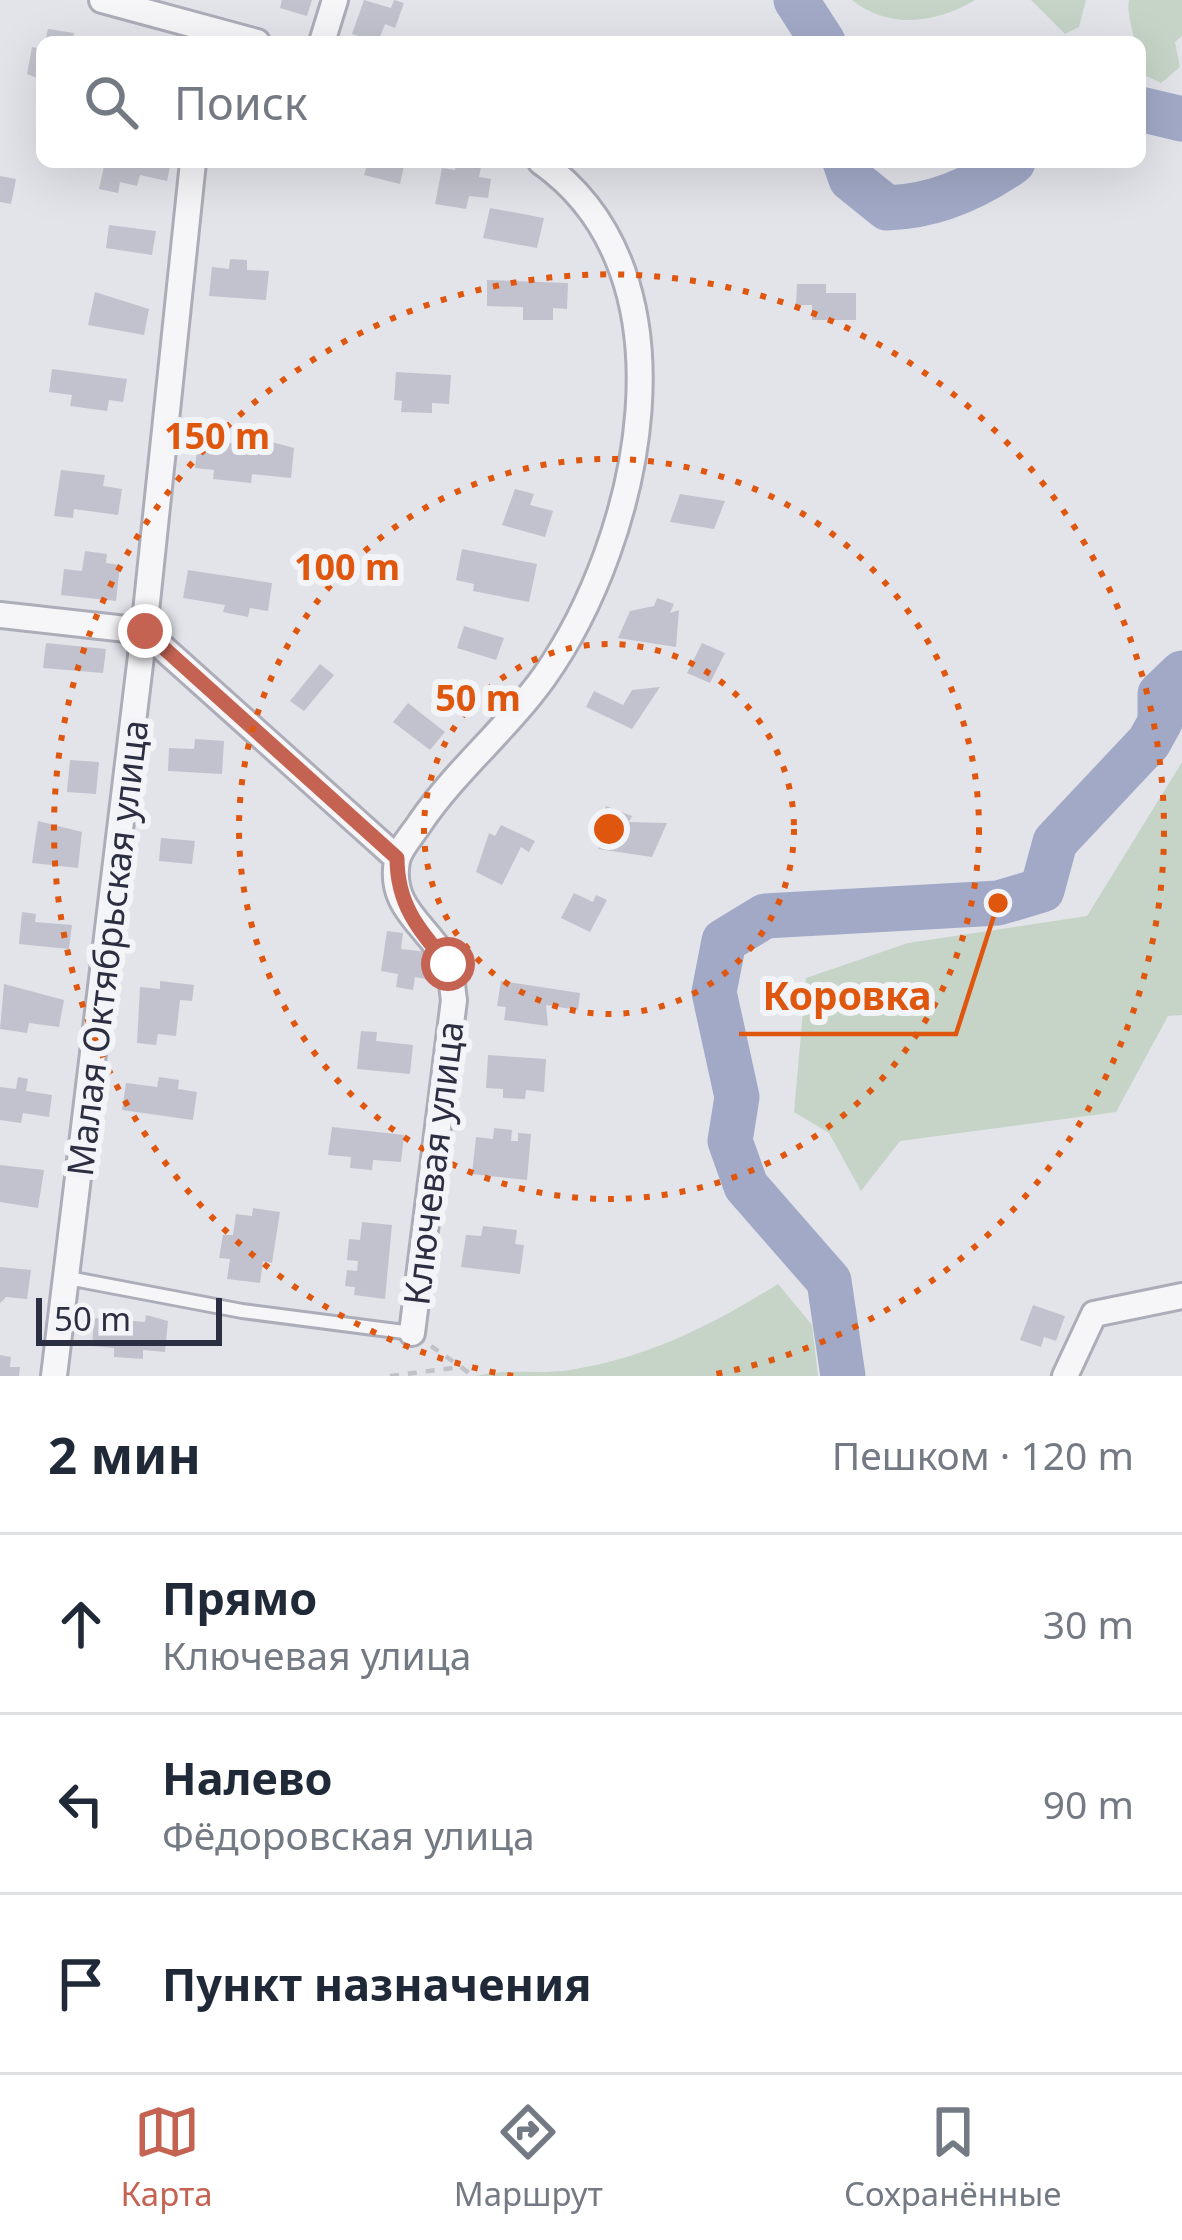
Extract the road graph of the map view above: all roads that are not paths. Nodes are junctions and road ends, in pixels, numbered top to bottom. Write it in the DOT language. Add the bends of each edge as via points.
graph roads {
  1 [pos="334,0"];
  2 [pos="118,1"];
  3 [pos="206,34"];
  4 [pos="324,36"];
  5 [pos="192,168"];
  6 [pos="550,168"];
  7 [pos="0,615"];
  8 [pos="145,631"];
  9 [pos="397,858"];
  10 [pos="68,1278"];
  11 [pos="1182,1296"];
  12 [pos="412,1333"];
  13 [pos="54,1376"];
  14 [pos="1065,1376"];
  1 -- 4 [label="street"];
  2 -- 3 [label="street"];
  5 -- 8 [label="street, Малая Октябрьская улица"];
  6 -- 9 [label="street" via="592,214 631,287 639,393 627,476 570,634 542,680 452,776"];
  7 -- 8 [label="street"];
  8 -- 9 [label="street"];
  8 -- 10 [label="street, Малая Октябрьская улица"];
  9 -- 12 [label="street, Ключевая улица" via="409,918 448,964 454,1000"];
  10 -- 12 [label="lane"];
  10 -- 13 [label="street, Малая Октябрьская улица"];
  11 -- 14 [label="street" via="1094,1314"];
}
